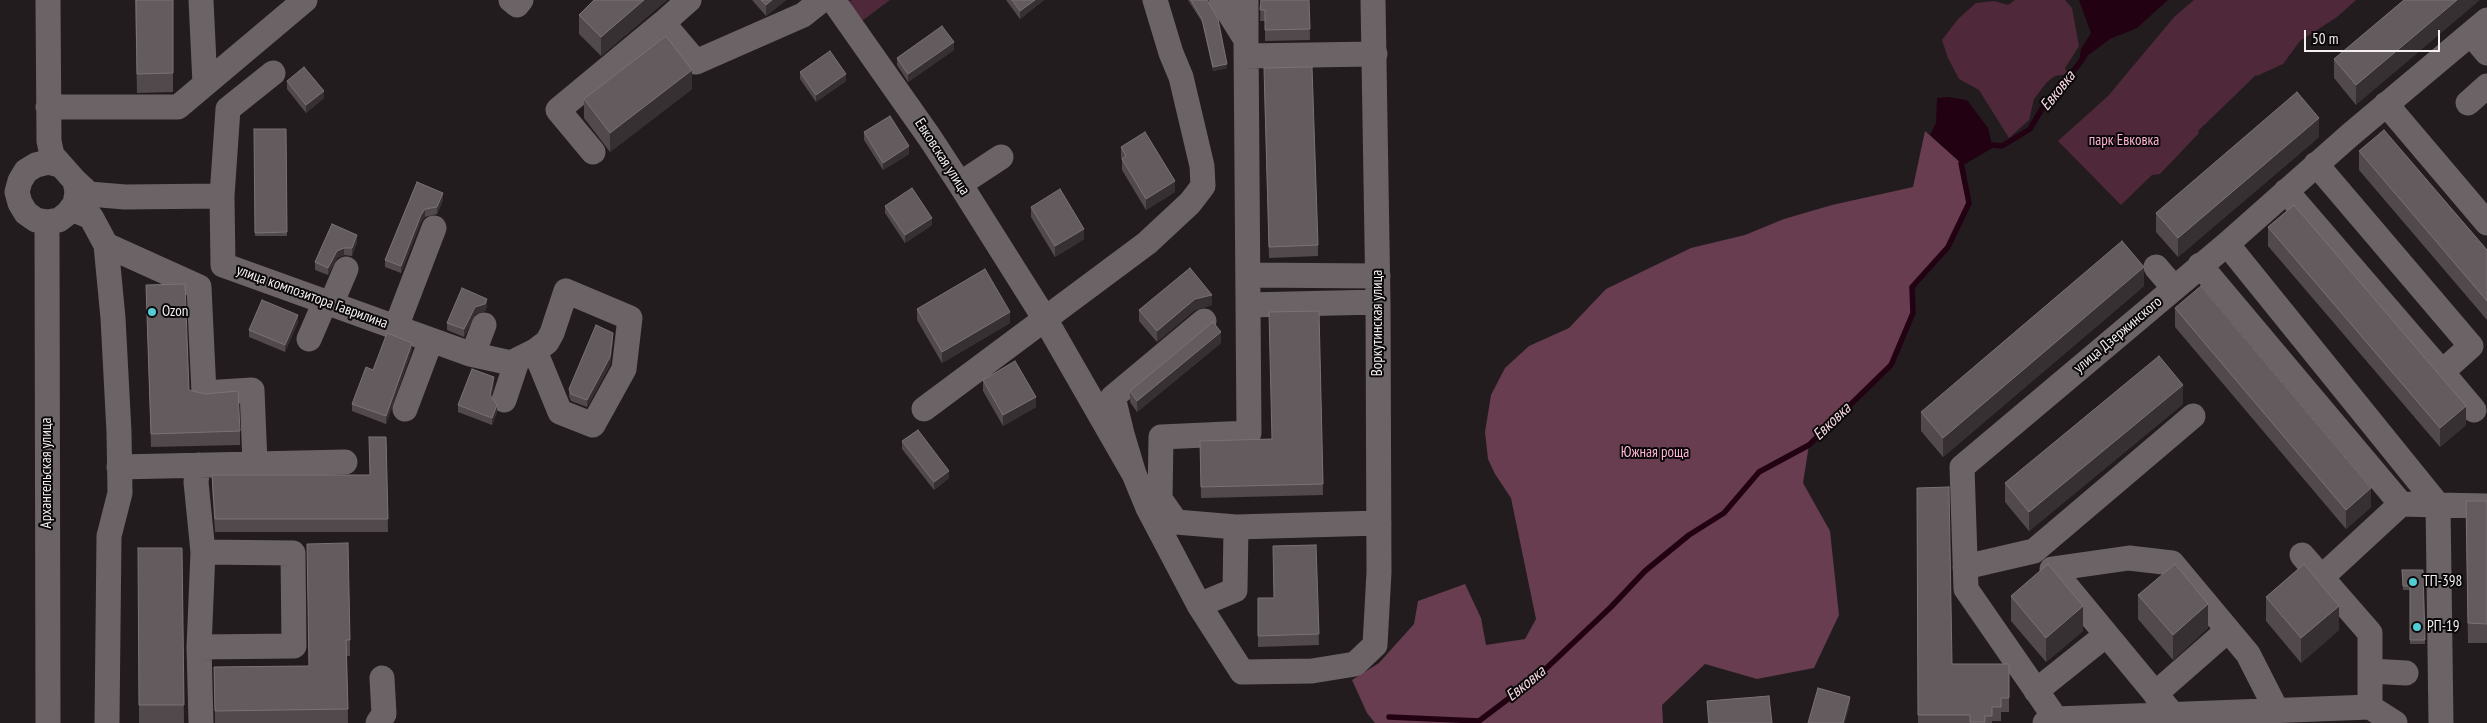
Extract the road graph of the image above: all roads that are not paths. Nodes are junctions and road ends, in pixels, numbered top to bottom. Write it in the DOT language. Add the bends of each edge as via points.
graph roads {
  1 [pos="48,0"];
  2 [pos="201,0"];
  3 [pos="305,0"];
  4 [pos="511,0"];
  5 [pos="521,0"];
  6 [pos="689,0"];
  7 [pos="822,0"];
  8 [pos="832,0"];
  9 [pos="1155,0"];
  10 [pos="1221,0"];
  11 [pos="1246,0"];
  12 [pos="1373,0"];
  13 [pos="664,23"];
  14 [pos="2479,27"];
  15 [pos="1246,48"];
  16 [pos="2487,53"];
  17 [pos="1375,54"];
  18 [pos="273,73"];
  19 [pos="205,84"];
  20 [pos="2487,86"];
  21 [pos="2468,103"];
  22 [pos="2386,104"];
  23 [pos="48,106"];
  24 [pos="593,152"];
  25 [pos="1001,157"];
  26 [pos="2316,164"];
  27 [pos="960,184"];
  28 [pos="67,186"];
  29 [pos="2286,191"];
  30 [pos="222,196"];
  31 [pos="47,222"];
  32 [pos="2487,223"];
  33 [pos="434,228"];
  34 [pos="2227,244"];
  35 [pos="106,245"];
  36 [pos="2200,265"];
  37 [pos="2156,267"];
  38 [pos="346,270"];
  39 [pos="1248,275"];
  40 [pos="1378,276"];
  41 [pos="2174,288"];
  42 [pos="1378,302"];
  43 [pos="328,303"];
  44 [pos="1248,305"];
  45 [pos="1045,319"];
  46 [pos="1204,321"];
  47 [pos="484,325"];
  48 [pos="396,327"];
  49 [pos="309,340"];
  50 [pos="431,340"];
  51 [pos="473,354"];
  52 [pos="526,356"];
  53 [pos="2442,372"];
  54 [pos="504,400"];
  55 [pos="405,409"];
  56 [pos="924,409"];
  57 [pos="2474,410"];
  58 [pos="2193,416"];
  59 [pos="345,462"];
  60 [pos="255,463"];
  61 [pos="198,464"];
  62 [pos="119,466"];
  63 [pos="1134,474"];
  64 [pos="2401,504"];
  65 [pos="2438,505"];
  66 [pos="2487,506"];
  67 [pos="1378,523"];
  68 [pos="1236,527"];
  69 [pos="1170,529"];
  70 [pos="2034,551"];
  71 [pos="203,552"];
  72 [pos="2302,555"];
  73 [pos="1965,566"];
  74 [pos="2052,569"];
  75 [pos="2322,577"];
  76 [pos="1200,605"];
  77 [pos="2228,630"];
  78 [pos="2106,636"];
  79 [pos="199,647"];
  80 [pos="2370,671"];
  81 [pos="2406,673"];
  82 [pos="382,678"];
  83 [pos="2036,691"];
  84 [pos="2155,694"];
  85 [pos="2370,707"];
  86 [pos="2277,711"];
  87 [pos="2173,715"];
  88 [pos="2050,721"];
  89 [pos="48,723"];
  90 [pos="107,723"];
  91 [pos="201,723"];
  92 [pos="378,723"];
  93 [pos="2395,723"];
  94 [pos="2441,723"];
  1 -- 23 [label="street"];
  2 -- 19 [label="street"];
  3 -- 19 [label="street"];
  4 -- 5 [label="street" via="517,5"];
  6 -- 13 [label="street"];
  7 -- 13 [label="street" via="803,15 696,62"];
  8 -- 27 [label="street, Евковская улица"];
  9 -- 45 [label="street" via="1181,77 1202,166 1203,186 1190,203 1147,243"];
  10 -- 15 [label="street"];
  11 -- 15 [label="street"];
  12 -- 17 [label="street, Воркутинская улица"];
  13 -- 24 [label="street" via="558,110"];
  14 -- 16 [label="street"];
  14 -- 22 [label="street, улица Дзержинского"];
  15 -- 17 [label="street"];
  15 -- 39 [label="street"];
  17 -- 40 [label="street, Воркутинская улица"];
  18 -- 30 [label="street" via="228,109"];
  19 -- 23 [label="street" via="178,107"];
  20 -- 21 [label="street"];
  22 -- 26 [label="street, улица Дзержинского"];
  22 -- 32 [label="street"];
  23 -- 28 [label="street" via="52,155"];
  25 -- 27 [label="street"];
  26 -- 29 [label="street, улица Дзержинского"];
  26 -- 53 [label="street" via="2471,346"];
  27 -- 45 [label="street, Евковская улица"];
  28 -- 30 [label="street" via="125,197"];
  28 -- 31 [label="street" via="58,220"];
  28 -- 31 [label="street" via="26,171 20,181 20,203 26,213"];
  28 -- 35 [label="street" via="91,217"];
  29 -- 34 [label="street, улица Дзержинского"];
  29 -- 53 [label="street"];
  30 -- 43 [label="street, улица композитора Гаврилина" via="223,265"];
  31 -- 89 [label="street, Архангельская улица"];
  33 -- 48 [label="street"];
  34 -- 36 [label="street, улица Дзержинского"];
  34 -- 65 [label="street"];
  35 -- 60 [label="street" via="199,287 204,393 252,390"];
  35 -- 62 [label="street" via="114,337"];
  36 -- 41 [label="street, улица Дзержинского"];
  36 -- 64 [label="street"];
  37 -- 41 [label="street"];
  38 -- 43 [label="street"];
  39 -- 40 [label="street"];
  39 -- 44 [label="street"];
  40 -- 42 [label="street, Воркутинская улица"];
  41 -- 73 [label="street, улица Дзержинского" via="1962,467"];
  42 -- 44 [label="street"];
  42 -- 67 [label="street, Воркутинская улица"];
  43 -- 48 [label="street, улица композитора Гаврилина"];
  43 -- 49 [label="street"];
  44 -- 69 [label="street" via="1249,433 1161,437 1160,499"];
  45 -- 56 [label="street"];
  45 -- 63 [label="street, Евковская улица"];
  46 -- 63 [label="street" via="1113,397"];
  47 -- 51 [label="street"];
  48 -- 50 [label="street, улица композитора Гаврилина"];
  50 -- 51 [label="street, улица композитора Гаврилина"];
  50 -- 55 [label="street"];
  51 -- 52 [label="street, улица композитора Гаврилина" via="511,363"];
  52 -- 52 [label="street" via="549,338 566,291 630,318 624,369 593,425 560,412"];
  52 -- 54 [label="street"];
  53 -- 57 [label="street"];
  58 -- 70 [label="street"];
  59 -- 60 [label="street"];
  60 -- 61 [label="street"];
  61 -- 62 [label="street"];
  61 -- 71 [label="street" via="196,482"];
  62 -- 90 [label="street" via="120,493 109,536"];
  63 -- 69 [label="street"];
  64 -- 65 [label="street"];
  64 -- 75 [label="street"];
  65 -- 66 [label="street"];
  65 -- 94 [label="street"];
  67 -- 68 [label="street"];
  67 -- 76 [label="street, Воркутинская улица" via="1375,645 1355,664 1312,671 1242,672"];
  68 -- 69 [label="street"];
  68 -- 76 [label="street" via="1235,590"];
  69 -- 76 [label="street"];
  70 -- 73 [label="street"];
  70 -- 74 [label="street"];
  71 -- 79 [label="street"];
  71 -- 79 [label="street" via="293,553 294,646"];
  72 -- 75 [label="street"];
  73 -- 83 [label="street, улица Дзержинского" via="1966,590"];
  74 -- 77 [label="street" via="2129,558 2172,563"];
  74 -- 78 [label="street"];
  75 -- 80 [label="street" via="2370,633"];
  77 -- 84 [label="street"];
  77 -- 86 [label="street" via="2248,654"];
  78 -- 83 [label="street"];
  78 -- 84 [label="street"];
  79 -- 91 [label="street"];
  80 -- 81 [label="street"];
  80 -- 85 [label="street"];
  82 -- 92 [label="street" via="384,714"];
  83 -- 88 [label="street, улица Дзержинского"];
  84 -- 87 [label="street"];
  85 -- 86 [label="street"];
  85 -- 93 [label="street"];
  86 -- 87 [label="street"];
  87 -- 88 [label="street"];
}
